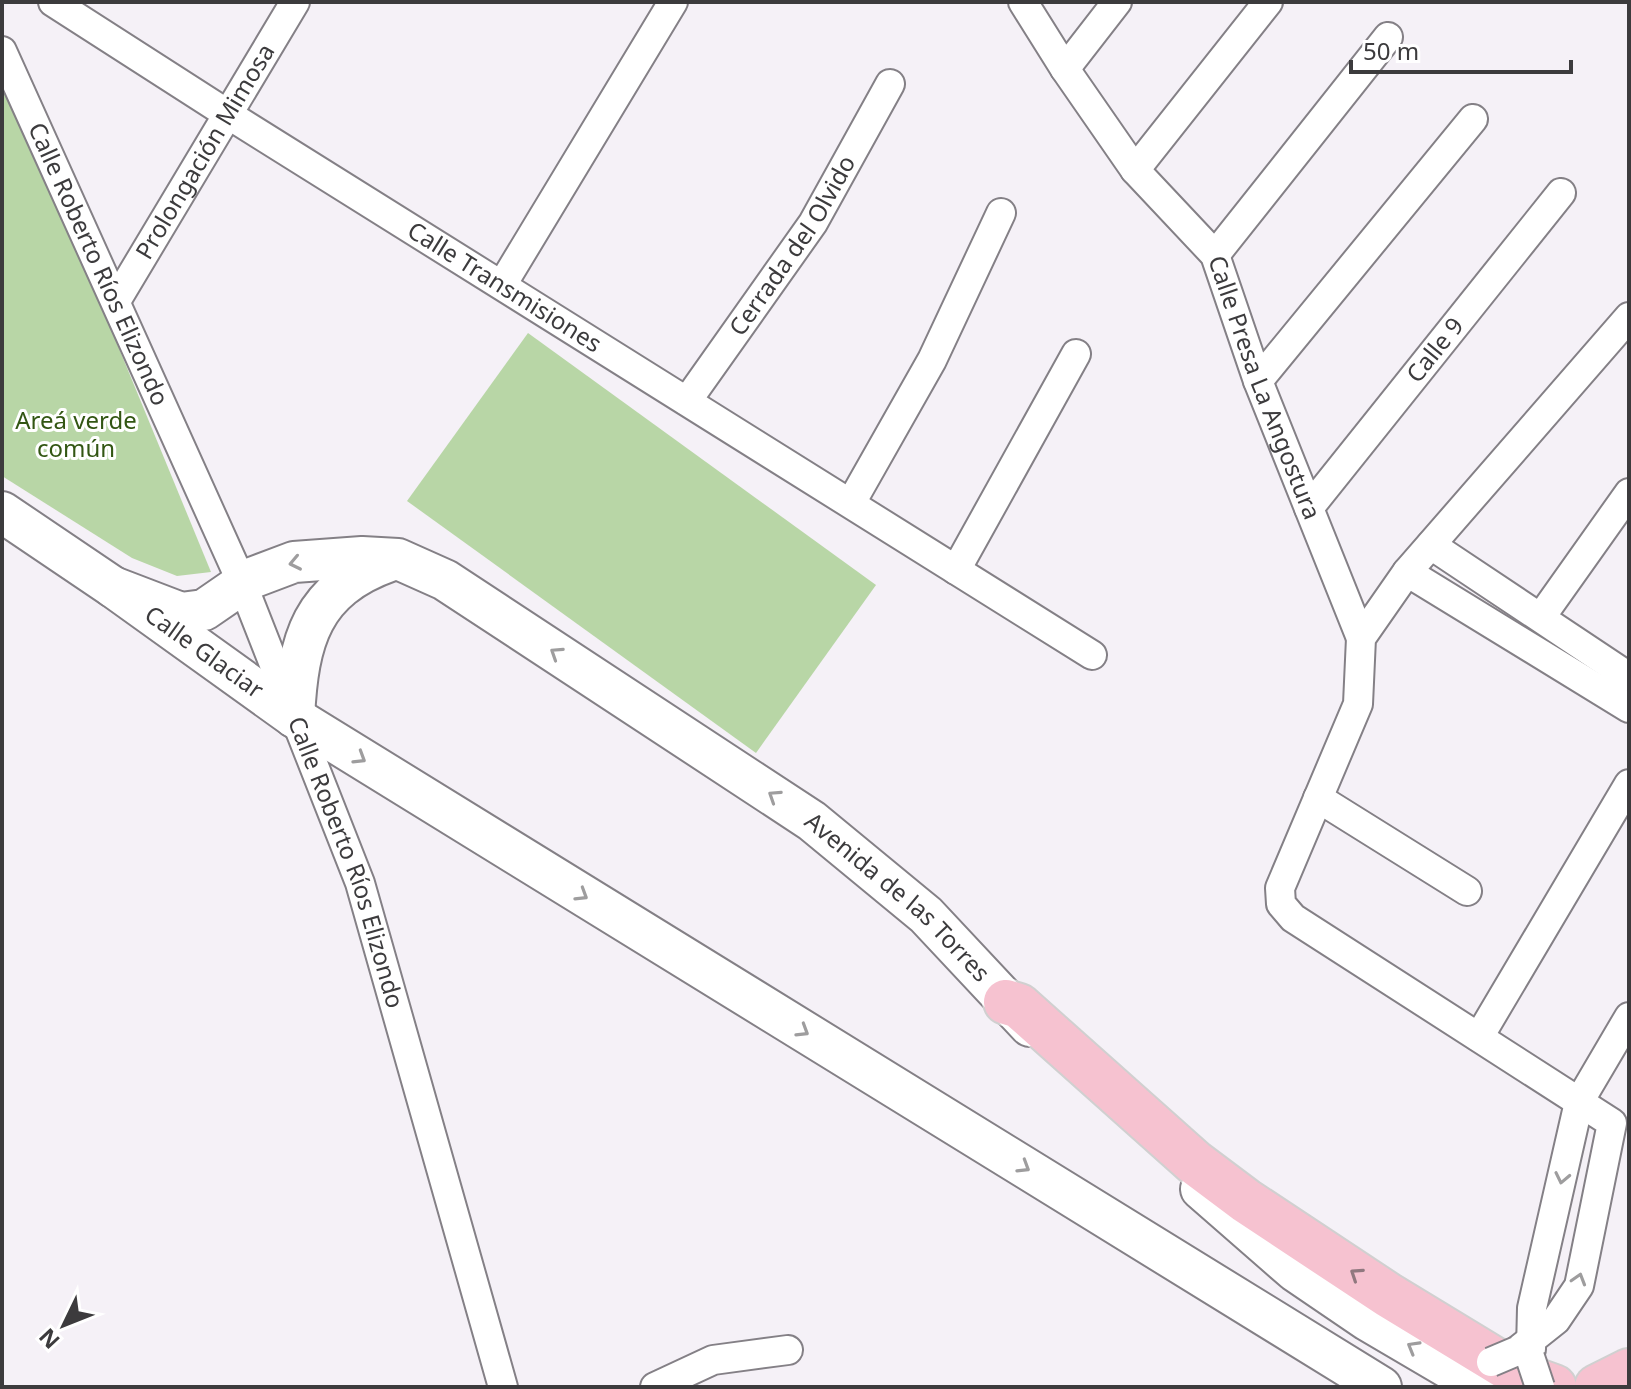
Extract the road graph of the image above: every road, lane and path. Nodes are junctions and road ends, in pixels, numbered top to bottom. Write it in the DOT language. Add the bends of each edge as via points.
graph roads {
  1 [pos="53,2"];
  2 [pos="295,2"];
  3 [pos="673,2"];
  4 [pos="1023,2"];
  5 [pos="1117,2"];
  6 [pos="1268,2"];
  7 [pos="1388,37"];
  8 [pos="2,51"];
  9 [pos="1065,69"];
  10 [pos="890,84"];
  11 [pos="229,115"];
  12 [pos="1473,119"];
  13 [pos="1135,170"];
  14 [pos="1561,193"];
  15 [pos="1001,213"];
  16 [pos="1215,255"];
  17 [pos="502,285"];
  18 [pos="116,301"];
  19 [pos="1629,317"];
  20 [pos="1076,354"];
  21 [pos="1258,381"];
  22 [pos="687,401"];
  23 [pos="1629,493"];
  24 [pos="851,503"];
  25 [pos="1309,508"];
  26 [pos="2,512"];
  27 [pos="1431,545"];
  28 [pos="398,559"];
  29 [pos="956,570"];
  30 [pos="1407,572"];
  31 [pos="242,583"];
  32 [pos="113,587"];
  33 [pos="1541,617"];
  34 [pos="1361,638"];
  35 [pos="1092,655"];
  36 [pos="1629,677"];
  37 [pos="1629,708"];
  38 [pos="294,717"];
  39 [pos="1629,784"];
  40 [pos="1318,798"];
  41 [pos="1467,891"];
  42 [pos="1006,1002"];
  43 [pos="1629,1017"];
  44 [pos="1479,1037"];
  45 [pos="1579,1102"];
  46 [pos="1544,1314"];
  47 [pos="788,1350"];
  48 [pos="1533,1358"];
  49 [pos="1629,1371"];
  50 [pos="1477,1375"];
  51 [pos="503,1387"];
  52 [pos="655,1387"];
  53 [pos="1381,1387"];
  54 [pos="1540,1387"];
  55 [pos="1597,1387"];
  1 -- 11 [label="street, Calle Transmisiones"];
  2 -- 11 [label="street, Prolongación Mimosa"];
  3 -- 17 [label="street"];
  4 -- 9 [label="street, Calle Presa La Angostura"];
  5 -- 9 [label="street"];
  6 -- 13 [label="street"];
  7 -- 16 [label="street"];
  8 -- 18 [label="street, Calle Roberto Ríos Elizondo"];
  9 -- 13 [label="street, Calle Presa La Angostura"];
  10 -- 22 [label="street, Cerrada del Olvido" via="813,223"];
  11 -- 17 [label="street, Calle Transmisiones"];
  11 -- 18 [label="street, Prolongación Mimosa"];
  12 -- 21 [label="street"];
  13 -- 16 [label="street, Calle Presa La Angostura"];
  14 -- 25 [label="street, Calle 9"];
  15 -- 24 [label="street" via="932,360"];
  16 -- 21 [label="street, Calle Presa La Angostura"];
  17 -- 22 [label="street, Calle Transmisiones"];
  18 -- 31 [label="street, Calle Roberto Ríos Elizondo"];
  19 -- 27 [label="street"];
  20 -- 29 [label="street"];
  21 -- 25 [label="street, Calle Presa La Angostura"];
  22 -- 24 [label="street, Calle Transmisiones"];
  23 -- 33 [label="street"];
  24 -- 29 [label="street, Calle Transmisiones"];
  25 -- 34 [label="street, Calle Presa La Angostura"];
  26 -- 32 [label="street, Calle Glaciar"];
  27 -- 30 [label="street"];
  27 -- 33 [label="street"];
  28 -- 31 [label="street, Avenida de las Torres, one-way" via="294,562"];
  28 -- 38 [label="street" via="363,571 319,611 305,637"];
  42 -- 28 [label="street, Avenida de las Torres, one-way" via="926,915 812,821 445,580"];
  29 -- 35 [label="street, Calle Transmisiones"];
  30 -- 34 [label="street"];
  30 -- 37 [label="street"];
  31 -- 32 [label="street, Calle Glaciar" via="204,610 181,613"];
  31 -- 38 [label="street, Calle Roberto Ríos Elizondo"];
  32 -- 38 [label="street, Calle Glaciar"];
  33 -- 36 [label="street"];
  34 -- 40 [label="street" via="1358,704"];
  38 -- 51 [label="street, Calle Roberto Ríos Elizondo" via="360,883"];
  38 -- 53 [label="street, one-way"];
  39 -- 44 [label="street"];
  40 -- 41 [label="street"];
  40 -- 44 [label="street" via="1280,888 1281,904 1293,918"];
  48 -- 42 [label="highway, one-way" via="1518,1374 1246,1201 1194,1162 1019,1006"];
  50 -- 42 [label="street, Avenida de las Torres, one-way" via="1367,1320 1295,1271 1136,1133"];
  43 -- 45 [label="street"];
  44 -- 45 [label="street"];
  45 -- 46 [label="street, one-way"];
  46 -- 45 [label="street, one-way" via="1579,1286 1612,1123"];
  46 -- 48 [label="street"];
  47 -- 52 [label="street" via="713,1360"];
  48 -- 50 [label="street, bridge"];
  48 -- 54 [label="street, bridge"];
  49 -- 55 [label="highway"];
}
